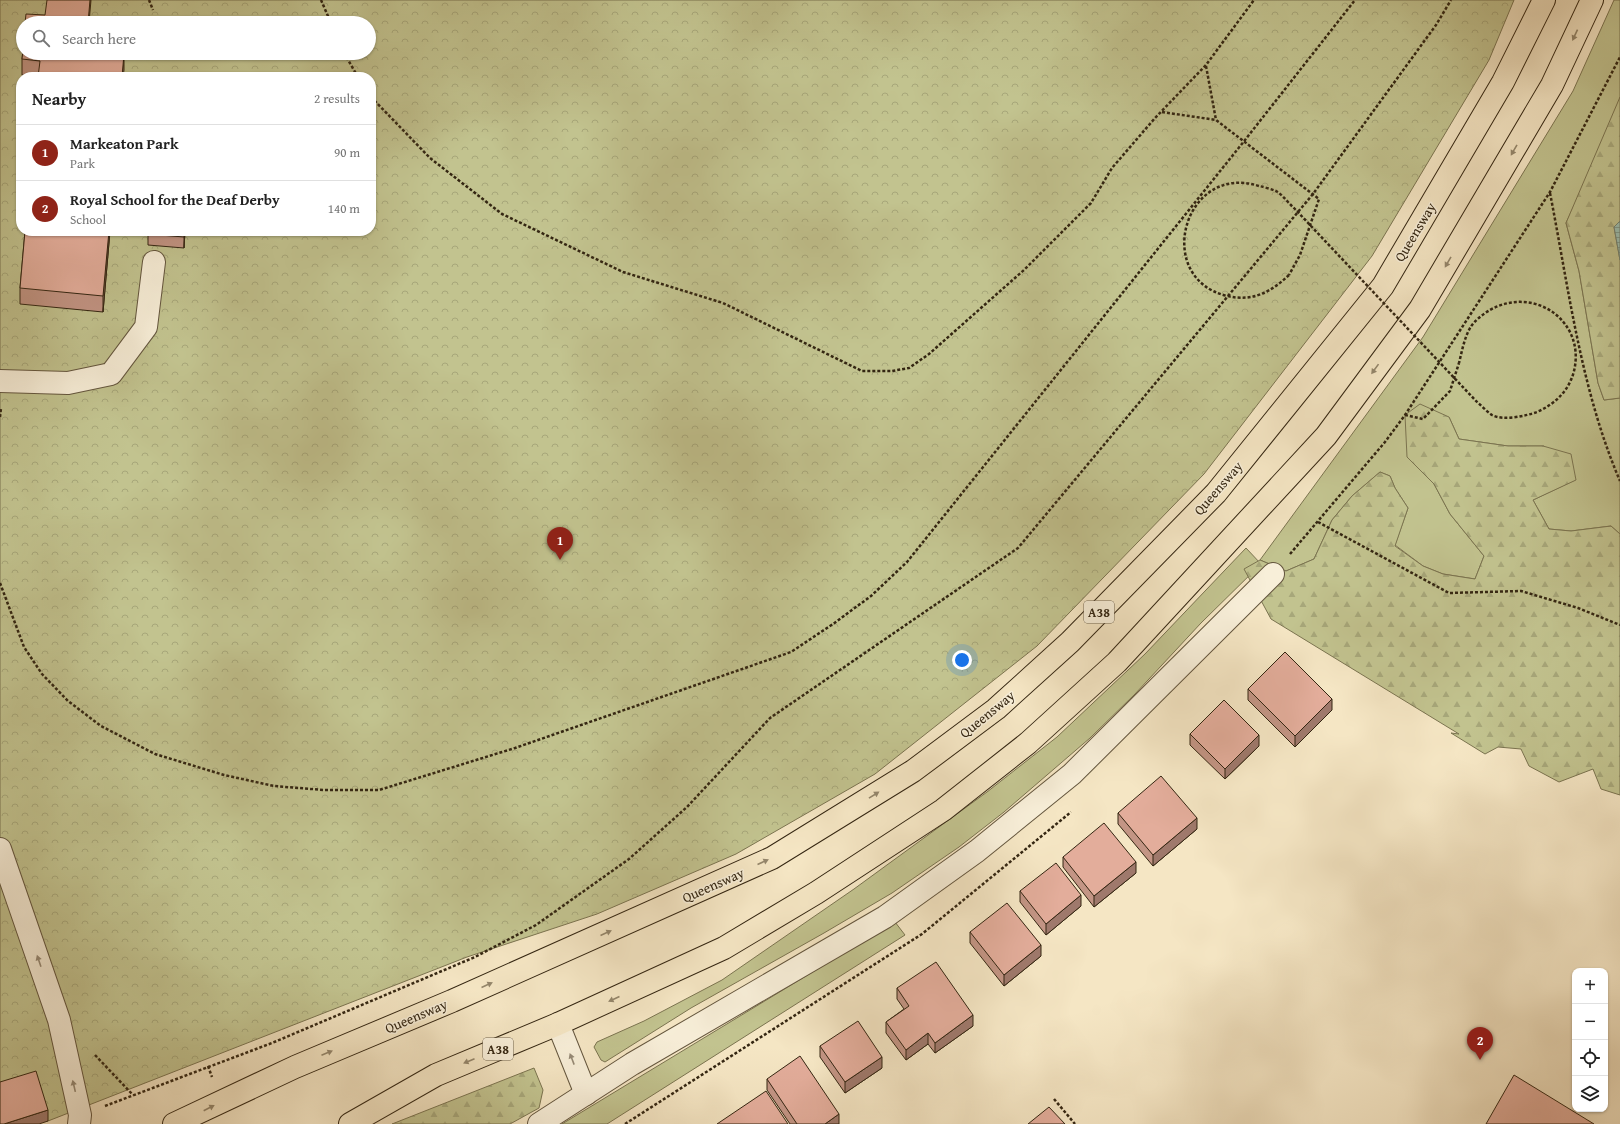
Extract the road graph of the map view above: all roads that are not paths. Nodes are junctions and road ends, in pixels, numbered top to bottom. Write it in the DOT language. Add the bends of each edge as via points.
graph roads {
  1 [pos="1544,0"];
  2 [pos="1592,0"];
  3 [pos="154,262"];
  4 [pos="0,381"];
  5 [pos="1273,574"];
  6 [pos="0,849"];
  7 [pos="558,1024"];
  8 [pos="586,1094"];
  9 [pos="80,1120"];
  10 [pos="174,1124"];
  11 [pos="350,1124"];
  12 [pos="539,1124"];
  10 -- 1 [label="highway, Queensway / A38, one-way" via="295,1066 452,1001 772,858 913,771 996,709 1070,642 1216,493 1384,286 1504,82"];
  2 -- 7 [label="highway, A38, one-way" via="1552,85 1420,310 1326,436 1117,662 1028,743 942,810 816,893 724,948"];
  3 -- 4 [label="street" via="146,327 111,374 68,383"];
  5 -- 8 [label="street" via="1072,774 977,851 885,917 632,1064"];
  9 -- 6 [label="street, one-way" via="59,1020"];
  8 -- 7 [label="street, one-way"];
  7 -- 11 [label="highway, A38, one-way" via="436,1075"];
  8 -- 12 [label="street"];
}
